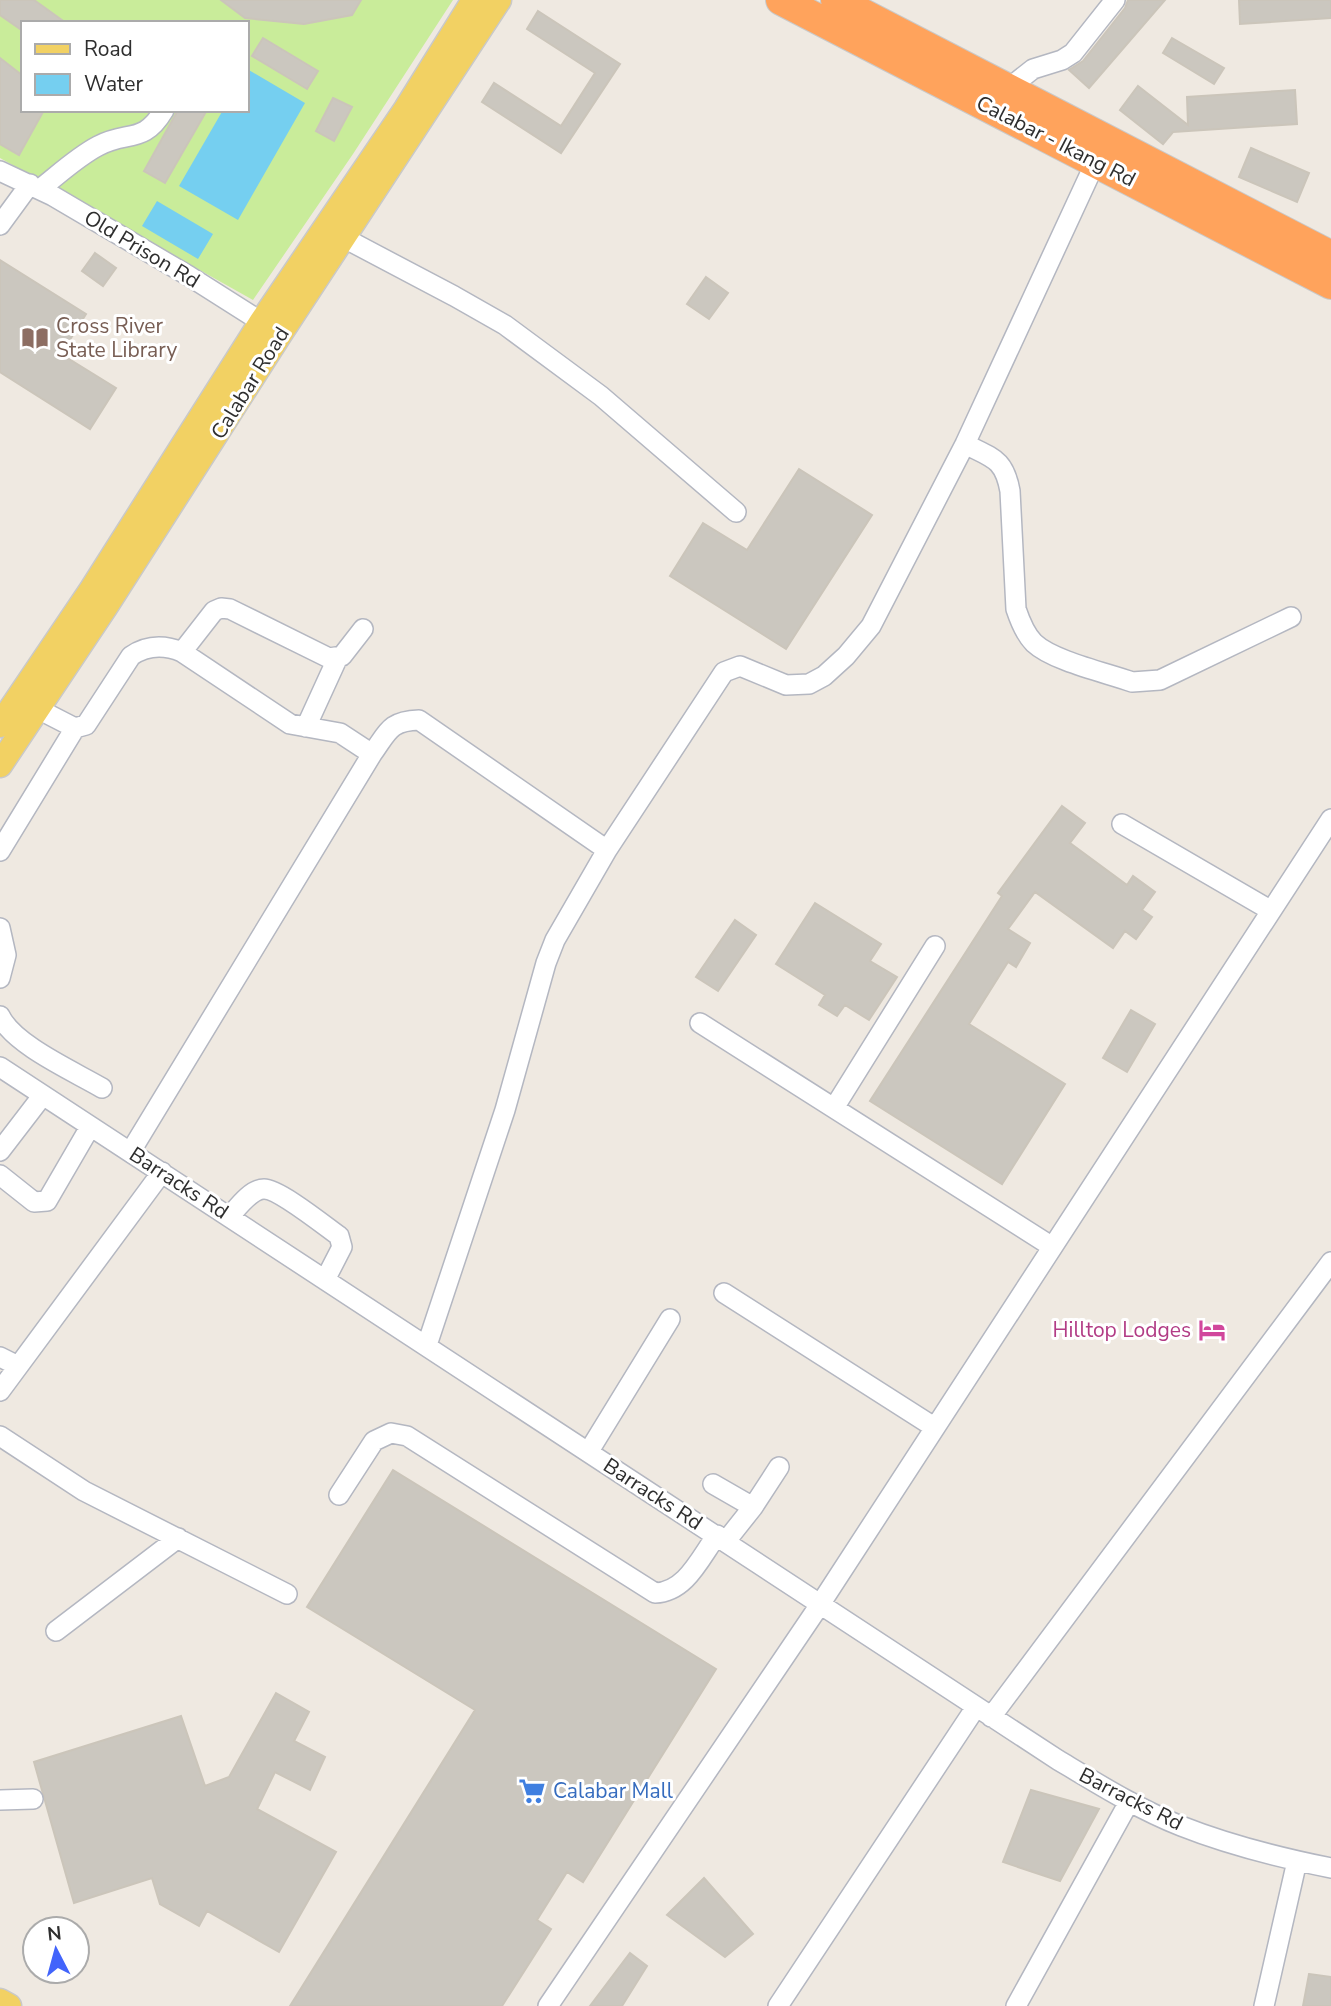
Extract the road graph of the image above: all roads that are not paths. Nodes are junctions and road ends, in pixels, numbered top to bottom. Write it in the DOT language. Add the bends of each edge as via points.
graph roads {
  1 [pos="474,0"];
  2 [pos="499,0"];
  3 [pos="781,0"];
  4 [pos="836,0"];
  5 [pos="1115,0"];
  6 [pos="1009,88"];
  7 [pos="163,112"];
  8 [pos="1096,161"];
  9 [pos="0,171"];
  10 [pos="35,187"];
  11 [pos="0,225"];
  12 [pos="344,238"];
  13 [pos="1331,256"];
  14 [pos="1331,284"];
  15 [pos="271,328"];
  16 [pos="965,444"];
  17 [pos="736,512"];
  18 [pos="1292,617"];
  19 [pos="363,629"];
  20 [pos="182,652"];
  21 [pos="338,657"];
  22 [pos="38,709"];
  23 [pos="0,725"];
  24 [pos="306,727"];
  25 [pos="75,728"];
  26 [pos="372,754"];
  27 [pos="0,765"];
  28 [pos="1331,819"];
  29 [pos="1122,824"];
  30 [pos="607,849"];
  31 [pos="0,851"];
  32 [pos="1270,910"];
  33 [pos="0,928"];
  34 [pos="935,946"];
  35 [pos="0,978"];
  36 [pos="0,1016"];
  37 [pos="701,1023"];
  38 [pos="0,1067"];
  39 [pos="102,1088"];
  40 [pos="43,1095"];
  41 [pos="834,1108"];
  42 [pos="90,1126"];
  43 [pos="0,1151"];
  44 [pos="131,1152"];
  45 [pos="162,1172"];
  46 [pos="0,1175"];
  47 [pos="230,1216"];
  48 [pos="1051,1246"];
  49 [pos="1331,1262"];
  50 [pos="325,1280"];
  51 [pos="724,1293"];
  52 [pos="670,1319"];
  53 [pos="426,1345"];
  54 [pos="0,1357"];
  55 [pos="18,1366"];
  56 [pos="0,1391"];
  57 [pos="934,1427"];
  58 [pos="0,1436"];
  59 [pos="589,1451"];
  60 [pos="779,1467"];
  61 [pos="713,1484"];
  62 [pos="339,1495"];
  63 [pos="753,1507"];
  64 [pos="178,1538"];
  65 [pos="721,1538"];
  66 [pos="287,1594"];
  67 [pos="821,1603"];
  68 [pos="56,1631"];
  69 [pos="983,1712"];
  70 [pos="33,1798"];
  71 [pos="0,1800"];
  72 [pos="1129,1802"];
  73 [pos="1297,1861"];
  74 [pos="1331,1868"];
  75 [pos="0,2001"];
  76 [pos="9,2006"];
  77 [pos="548,2006"];
  78 [pos="778,2006"];
  79 [pos="1016,2006"];
  80 [pos="1264,2006"];
  1 -- 15 [label="main road, Calabar Road"];
  2 -- 12 [label="main road, Calabar Road"];
  3 -- 8 [label="highway, Calabar - Ikang Rd"];
  4 -- 6 [label="highway, Calabar - Ikang Rd"];
  5 -- 6 [label="street" via="1073,53 1032,69"];
  6 -- 13 [label="highway, Calabar - Ikang Rd"];
  7 -- 10 [label="street" via="148,130 97,146"];
  8 -- 14 [label="highway, Calabar - Ikang Rd"];
  8 -- 16 [label="street"];
  9 -- 10 [label="street, Old Prison Rd"];
  10 -- 11 [label="street"];
  10 -- 15 [label="street, Old Prison Rd"];
  12 -- 15 [label="main road, Calabar Road"];
  12 -- 17 [label="street" via="505,325 601,396"];
  15 -- 22 [label="main road, Calabar Road" via="185,485"];
  15 -- 23 [label="main road, Calabar Road"];
  16 -- 18 [label="street" via="1000,463 1007,474 1016,609 1034,643 1052,655 1132,682 1160,680"];
  16 -- 30 [label="street" via="862,638 824,676 809,684 786,685 740,666 724,672"];
  19 -- 21 [label="street"];
  20 -- 21 [label="street" via="221,608 329,658"];
  20 -- 24 [label="street" via="290,724"];
  20 -- 25 [label="street" via="157,647 131,656 86,725"];
  21 -- 24 [label="street"];
  22 -- 25 [label="street"];
  22 -- 27 [label="main road, Calabar Road"];
  24 -- 26 [label="street" via="340,733"];
  25 -- 31 [label="street"];
  26 -- 30 [label="street" via="391,727 401,720 418,720"];
  26 -- 44 [label="street"];
  28 -- 32 [label="street"];
  29 -- 32 [label="street"];
  30 -- 53 [label="street" via="551,948 505,1110"];
  32 -- 48 [label="street"];
  33 -- 35 [label="street" via="6,955"];
  34 -- 41 [label="street"];
  36 -- 39 [label="street" via="18,1038"];
  37 -- 41 [label="street"];
  38 -- 40 [label="street, Barracks Rd"];
  40 -- 42 [label="street, Barracks Rd"];
  40 -- 43 [label="street"];
  41 -- 48 [label="street"];
  42 -- 44 [label="street, Barracks Rd"];
  42 -- 46 [label="street" via="47,1201 34,1202"];
  44 -- 45 [label="street, Barracks Rd"];
  45 -- 47 [label="street, Barracks Rd"];
  45 -- 55 [label="street"];
  47 -- 50 [label="street, Barracks Rd"];
  47 -- 50 [label="street" via="252,1194 262,1189 276,1192 339,1236 342,1247"];
  48 -- 57 [label="street"];
  49 -- 69 [label="street"];
  50 -- 53 [label="street, Barracks Rd"];
  51 -- 57 [label="street"];
  52 -- 59 [label="street"];
  53 -- 59 [label="street, Barracks Rd"];
  54 -- 55 [label="street"];
  55 -- 56 [label="street"];
  57 -- 67 [label="street"];
  58 -- 64 [label="street" via="84,1490"];
  59 -- 65 [label="street, Barracks Rd"];
  60 -- 63 [label="street"];
  61 -- 63 [label="street"];
  62 -- 65 [label="street" via="374,1441 391,1433 407,1436 655,1593 668,1593 684,1582"];
  63 -- 65 [label="street"];
  64 -- 66 [label="street"];
  64 -- 68 [label="street"];
  65 -- 67 [label="street, Barracks Rd"];
  67 -- 69 [label="street, Barracks Rd"];
  67 -- 77 [label="street"];
  69 -- 72 [label="street, Barracks Rd"];
  69 -- 78 [label="street"];
  70 -- 71 [label="street"];
  72 -- 73 [label="street, Barracks Rd" via="1180,1826"];
  72 -- 79 [label="street"];
  73 -- 74 [label="street, Barracks Rd"];
  73 -- 80 [label="street"];
  75 -- 76 [label="main road"];
}
